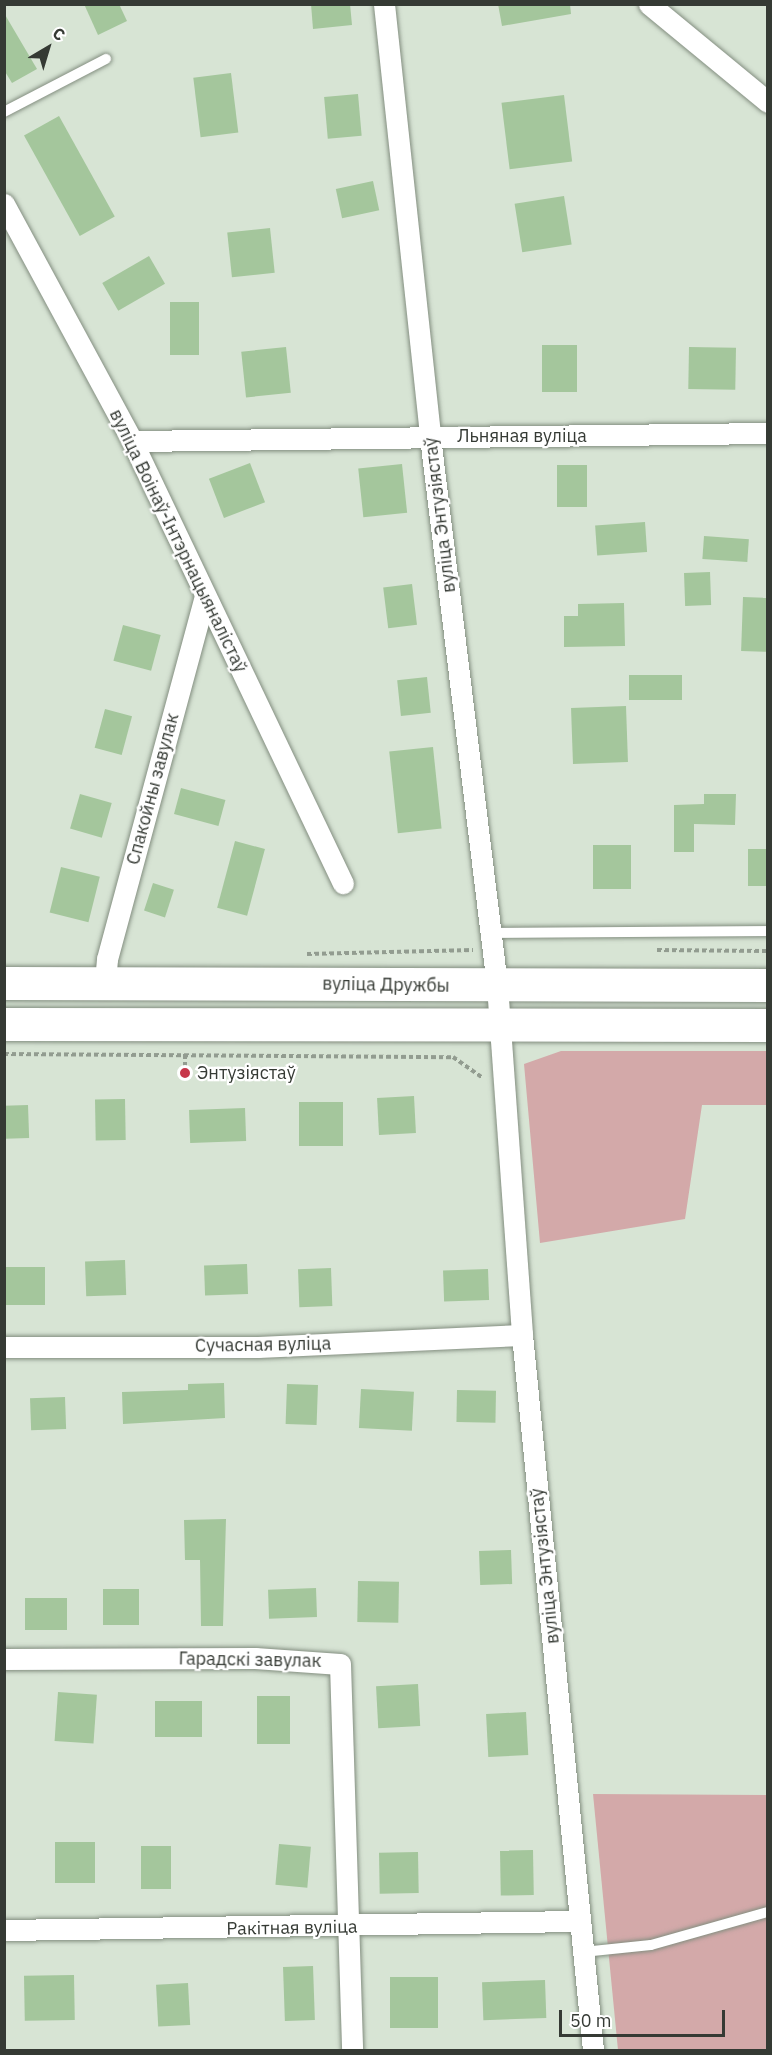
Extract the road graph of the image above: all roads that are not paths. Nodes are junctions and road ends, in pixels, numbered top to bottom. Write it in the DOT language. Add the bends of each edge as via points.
graph roads {
  1 [pos="384,4"];
  2 [pos="649,4"];
  3 [pos="106,59"];
  4 [pos="768,102"];
  5 [pos="4,112"];
  6 [pos="4,204"];
  7 [pos="768,433"];
  8 [pos="430,437"];
  9 [pos="132,441"];
  10 [pos="205,597"];
  11 [pos="343,883"];
  12 [pos="768,931"];
  13 [pos="490,933"];
  14 [pos="105,982"];
  15 [pos="4,983"];
  16 [pos="497,985"];
  17 [pos="768,985"];
  18 [pos="4,1024"];
  19 [pos="499,1025"];
  20 [pos="768,1025"];
  21 [pos="522,1335"];
  22 [pos="4,1347"];
  23 [pos="4,1659"];
  24 [pos="768,1912"];
  25 [pos="580,1921"];
  26 [pos="350,1927"];
  27 [pos="4,1930"];
  28 [pos="583,1952"];
  29 [pos="352,2050"];
  30 [pos="593,2050"];
  1 -- 8 [label="street, вуліца Энтузіястаў"];
  2 -- 4 [label="street"];
  3 -- 5 [label="lane"];
  6 -- 9 [label="street, вуліца Воінаў-Інтэрнацыяналістаў"];
  7 -- 8 [label="street, Льняная вуліца"];
  8 -- 9 [label="street, Льняная вуліца"];
  8 -- 13 [label="street, вуліца Энтузіястаў"];
  9 -- 10 [label="street, вуліца Воінаў-Інтэрнацыяналістаў"];
  10 -- 11 [label="street, вуліца Воінаў-Інтэрнацыяналістаў"];
  10 -- 14 [label="street, Спакойны завулак" via="106,959"];
  12 -- 13 [label="lane"];
  13 -- 16 [label="street, вуліца Энтузіястаў"];
  14 -- 15 [label="main road, вуліца Дружбы"];
  14 -- 16 [label="main road, вуліца Дружбы"];
  16 -- 17 [label="main road, вуліца Дружбы"];
  16 -- 19 [label="street, вуліца Энтузіястаў"];
  18 -- 19 [label="main road"];
  19 -- 20 [label="main road"];
  19 -- 21 [label="street, вуліца Энтузіястаў"];
  21 -- 22 [label="street, Сучасная вуліца" via="258,1347"];
  21 -- 25 [label="street, вуліца Энтузіястаў"];
  23 -- 26 [label="street, Гарадскі завулак" via="255,1658 340,1664"];
  24 -- 28 [label="lane" via="651,1945"];
  25 -- 26 [label="street, Ракітная вуліца"];
  25 -- 28 [label="street, вуліца Энтузіястаў"];
  26 -- 27 [label="street, Ракітная вуліца"];
  26 -- 29 [label="street"];
  28 -- 30 [label="street, вуліца Энтузіястаў"];
}
